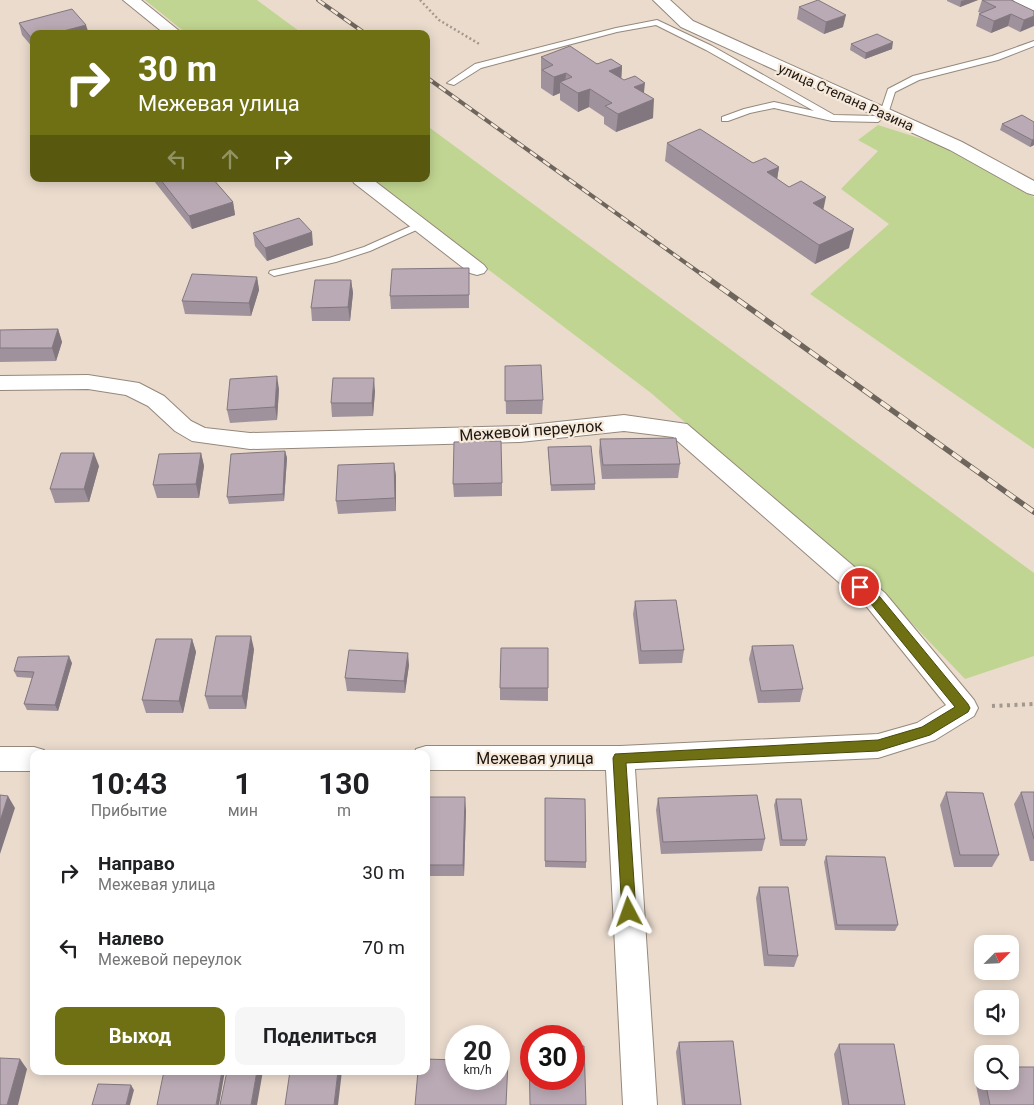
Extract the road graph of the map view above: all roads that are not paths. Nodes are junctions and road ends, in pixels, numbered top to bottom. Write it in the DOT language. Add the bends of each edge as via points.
graph roads {
  1 [pos="131,0"];
  2 [pos="661,0"];
  3 [pos="1021,0"];
  4 [pos="1034,6"];
  5 [pos="169,30"];
  6 [pos="1034,44"];
  7 [pos="451,82"];
  8 [pos="884,114"];
  9 [pos="832,118"];
  10 [pos="725,119"];
  11 [pos="365,182"];
  12 [pos="1034,189"];
  13 [pos="420,225"];
  14 [pos="477,269"];
  15 [pos="274,273"];
  16 [pos="0,383"];
  17 [pos="964,708"];
  18 [pos="430,758"];
  19 [pos="620,758"];
  20 [pos="0,759"];
  21 [pos="30,759"];
  22 [pos="640,1105"];
  1 -- 5 [label="street"];
  2 -- 8 [label="street, улица Степана Разина" via="687,24"];
  3 -- 4 [label="street"];
  6 -- 8 [label="lane" via="995,58 916,78 890,90"];
  7 -- 9 [label="lane" via="478,66 657,22"];
  8 -- 9 [label="lane" via="878,119"];
  8 -- 12 [label="street, улица Степана Разина" via="956,146"];
  9 -- 10 [label="lane" via="774,106"];
  11 -- 13 [label="street"];
  13 -- 14 [label="street"];
  13 -- 15 [label="lane" via="367,250"];
  16 -- 17 [label="street, Межевой переулок" via="88,382 131,388 156,401 183,426 200,435 250,441 520,434 624,423 679,430 876,600"];
  17 -- 19 [label="street, Межевая улица" via="925,732 878,746"];
  18 -- 19 [label="street, Межевая улица"];
  19 -- 22 [label="street"];
  20 -- 21 [label="street"];
}
